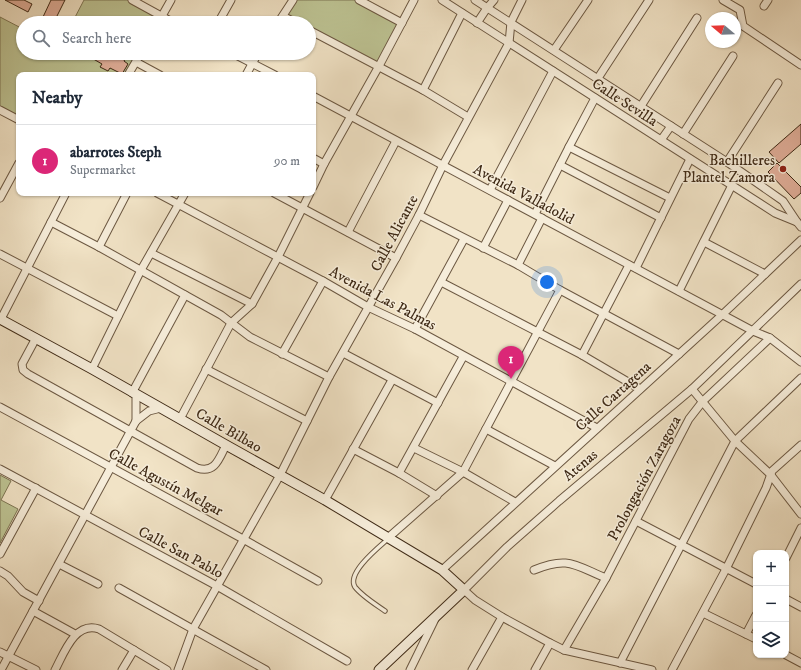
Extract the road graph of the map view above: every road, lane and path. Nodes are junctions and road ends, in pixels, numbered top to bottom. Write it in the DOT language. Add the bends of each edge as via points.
graph roads {
  1 [pos="132,0"];
  2 [pos="171,0"];
  3 [pos="231,0"];
  4 [pos="293,0"];
  5 [pos="359,0"];
  6 [pos="414,0"];
  7 [pos="442,0"];
  8 [pos="475,0"];
  9 [pos="494,0"];
  10 [pos="522,0"];
  11 [pos="588,0"];
  12 [pos="649,0"];
  13 [pos="723,0"];
  14 [pos="487,8"];
  15 [pos="462,13"];
  16 [pos="154,16"];
  17 [pos="162,16"];
  18 [pos="222,16"];
  19 [pos="283,16"];
  20 [pos="697,18"];
  21 [pos="511,22"];
  22 [pos="402,23"];
  23 [pos="477,23"];
  24 [pos="316,34"];
  25 [pos="509,43"];
  26 [pos="554,50"];
  27 [pos="733,56"];
  28 [pos="248,60"];
  29 [pos="136,62"];
  30 [pos="252,62"];
  31 [pos="801,64"];
  32 [pos="379,66"];
  33 [pos="553,71"];
  34 [pos="130,72"];
  35 [pos="154,72"];
  36 [pos="247,72"];
  37 [pos="270,72"];
  38 [pos="598,78"];
  39 [pos="778,83"];
  40 [pos="423,90"];
  41 [pos="316,98"];
  42 [pos="595,98"];
  43 [pos="641,106"];
  44 [pos="0,110"];
  45 [pos="351,117"];
  46 [pos="468,117"];
  47 [pos="16,118"];
  48 [pos="671,126"];
  49 [pos="683,134"];
  50 [pos="661,140"];
  51 [pos="396,141"];
  52 [pos="569,147"];
  53 [pos="690,158"];
  54 [pos="316,160"];
  55 [pos="727,162"];
  56 [pos="324,164"];
  57 [pos="443,165"];
  58 [pos="560,165"];
  59 [pos="16,169"];
  60 [pos="316,181"];
  61 [pos="732,185"];
  62 [pos="490,190"];
  63 [pos="64,196"];
  64 [pos="125,196"];
  65 [pos="163,196"];
  66 [pos="183,196"];
  67 [pos="280,196"];
  68 [pos="309,196"];
  69 [pos="0,198"];
  70 [pos="670,198"];
  71 [pos="508,200"];
  72 [pos="178,204"];
  73 [pos="303,208"];
  74 [pos="535,214"];
  75 [pos="419,215"];
  76 [pos="542,218"];
  77 [pos="661,218"];
  78 [pos="50,222"];
  79 [pos="799,224"];
  80 [pos="348,232"];
  81 [pos="464,238"];
  82 [pos="801,240"];
  83 [pos="704,242"];
  84 [pos="99,247"];
  85 [pos="482,248"];
  86 [pos="151,253"];
  87 [pos="0,254"];
  88 [pos="278,257"];
  89 [pos="396,258"];
  90 [pos="518,265"];
  91 [pos="633,266"];
  92 [pos="26,267"];
  93 [pos="141,270"];
  94 [pos="765,274"];
  95 [pos="323,281"];
  96 [pos="441,282"];
  97 [pos="801,284"];
  98 [pos="560,290"];
  99 [pos="679,291"];
  100 [pos="185,295"];
  101 [pos="252,304"];
  102 [pos="368,307"];
  103 [pos="604,314"];
  104 [pos="722,314"];
  105 [pos="118,316"];
  106 [pos="0,319"];
  107 [pos="231,323"];
  108 [pos="415,329"];
  109 [pos="752,331"];
  110 [pos="538,332"];
  111 [pos="36,338"];
  112 [pos="770,338"];
  113 [pos="342,353"];
  114 [pos="282,354"];
  115 [pos="679,354"];
  116 [pos="582,355"];
  117 [pos="463,356"];
  118 [pos="801,362"];
  119 [pos="92,369"];
  120 [pos="206,369"];
  121 [pos="329,377"];
  122 [pos="801,378"];
  123 [pos="392,380"];
  124 [pos="512,383"];
  125 [pos="640,389"];
  126 [pos="692,389"];
  127 [pos="134,394"];
  128 [pos="703,401"];
  129 [pos="438,403"];
  130 [pos="0,406"];
  131 [pos="161,408"];
  132 [pos="180,419"];
  133 [pos="136,421"];
  134 [pos="307,421"];
  135 [pos="597,428"];
  136 [pos="486,429"];
  137 [pos="130,431"];
  138 [pos="735,441"];
  139 [pos="801,445"];
  140 [pos="226,446"];
  141 [pos="414,448"];
  142 [pos="353,449"];
  143 [pos="555,466"];
  144 [pos="110,467"];
  145 [pos="0,470"];
  146 [pos="463,472"];
  147 [pos="399,473"];
  148 [pos="770,474"];
  149 [pos="280,475"];
  150 [pos="36,488"];
  151 [pos="437,496"];
  152 [pos="325,500"];
  153 [pos="515,502"];
  154 [pos="801,514"];
  155 [pos="84,515"];
  156 [pos="636,521"];
  157 [pos="801,528"];
  158 [pos="390,537"];
  159 [pos="243,539"];
  160 [pos="681,545"];
  161 [pos="789,552"];
  162 [pos="0,554"];
  163 [pos="59,564"];
  164 [pos="726,569"];
  165 [pos="442,570"];
  166 [pos="534,570"];
  167 [pos="0,571"];
  168 [pos="606,578"];
  169 [pos="318,581"];
  170 [pos="753,582"];
  171 [pos="98,584"];
  172 [pos="217,586"];
  173 [pos="119,588"];
  174 [pos="464,590"];
  175 [pos="39,601"];
  176 [pos="789,601"];
  177 [pos="801,607"];
  178 [pos="33,611"];
  179 [pos="385,611"];
  180 [pos="703,613"];
  181 [pos="502,616"];
  182 [pos="435,617"];
  183 [pos="753,621"];
  184 [pos="193,629"];
  185 [pos="75,634"];
  186 [pos="746,634"];
  187 [pos="753,638"];
  188 [pos="550,643"];
  189 [pos="134,650"];
  190 [pos="564,650"];
  191 [pos="0,652"];
  192 [pos="8,657"];
  193 [pos="789,657"];
  194 [pos="347,661"];
  195 [pos="620,663"];
  196 [pos="801,663"];
  197 [pos="1,670"];
  198 [pos="36,670"];
  199 [pos="55,670"];
  200 [pos="122,670"];
  201 [pos="167,670"];
  202 [pos="178,670"];
  203 [pos="266,670"];
  204 [pos="379,670"];
  205 [pos="410,670"];
  206 [pos="472,670"];
  207 [pos="535,670"];
  208 [pos="652,670"];
  209 [pos="672,670"];
  1 -- 16 [label="street"];
  2 -- 17 [label="street"];
  3 -- 18 [label="street"];
  4 -- 19 [label="street"];
  5 -- 22 [label="street"];
  6 -- 22 [label="street"];
  7 -- 15 [label="street, Calle Sevilla"];
  8 -- 14 [label="street, Calle Sevilla"];
  9 -- 14 [label="street"];
  10 -- 21 [label="street, Calle Alicante"];
  11 -- 26 [label="street"];
  12 -- 38 [label="street"];
  13 -- 31 [label="street" via="740,10 743,26"];
  14 -- 21 [label="street, Calle Sevilla"];
  14 -- 23 [label="street"];
  15 -- 23 [label="street, Calle Sevilla"];
  15 -- 40 [label="street"];
  20 -- 43 [label="street"];
  21 -- 25 [label="street, Calle Alicante"];
  21 -- 26 [label="street, Calle Sevilla"];
  22 -- 32 [label="street"];
  23 -- 25 [label="street, Calle Sevilla"];
  24 -- 32 [label="street"];
  25 -- 33 [label="street, Calle Sevilla"];
  25 -- 46 [label="street, Calle Alicante"];
  26 -- 38 [label="street, Calle Sevilla"];
  27 -- 49 [label="street"];
  28 -- 30 [label="street"];
  29 -- 34 [label="street"];
  29 -- 35 [label="street"];
  30 -- 36 [label="street"];
  30 -- 37 [label="street"];
  32 -- 40 [label="street"];
  32 -- 45 [label="street"];
  33 -- 42 [label="street, Calle Sevilla"];
  33 -- 62 [label="street"];
  38 -- 43 [label="street, Calle Sevilla"];
  39 -- 55 [label="street"];
  40 -- 46 [label="street"];
  41 -- 45 [label="street, Avenida Valladolid"];
  42 -- 50 [label="street, Calle Sevilla"];
  42 -- 52 [label="street"];
  43 -- 48 [label="street, Calle Sevilla"];
  44 -- 47 [label="street"];
  45 -- 51 [label="street, Avenida Valladolid"];
  45 -- 56 [label="street"];
  46 -- 57 [label="street, Calle Alicante"];
  48 -- 49 [label="street, Calle Sevilla"];
  48 -- 50 [label="street"];
  49 -- 55 [label="street, Calle Sevilla"];
  50 -- 53 [label="street, Calle Sevilla"];
  51 -- 57 [label="street, Avenida Valladolid"];
  51 -- 80 [label="street"];
  52 -- 58 [label="street"];
  52 -- 70 [label="street"];
  53 -- 61 [label="street, Calle Sevilla"];
  53 -- 70 [label="street"];
  54 -- 56 [label="street"];
  55 -- 79 [label="street, Calle Sevilla" via="783,201"];
  56 -- 60 [label="street"];
  57 -- 62 [label="street, Avenida Valladolid"];
  57 -- 75 [label="street, Calle Alicante"];
  58 -- 74 [label="street"];
  58 -- 77 [label="street"];
  59 -- 69 [label="street"];
  61 -- 79 [label="street, Calle Sevilla" via="775,213"];
  61 -- 83 [label="street"];
  62 -- 71 [label="street, Avenida Valladolid"];
  63 -- 78 [label="street"];
  64 -- 84 [label="street"];
  65 -- 72 [label="street, Avenida Las Palmas"];
  66 -- 72 [label="street"];
  67 -- 73 [label="street"];
  68 -- 73 [label="street"];
  70 -- 77 [label="street"];
  71 -- 74 [label="street, Avenida Valladolid"];
  71 -- 85 [label="street"];
  72 -- 86 [label="street"];
  72 -- 88 [label="street, Avenida Las Palmas"];
  73 -- 80 [label="street"];
  73 -- 88 [label="street"];
  74 -- 76 [label="street, Avenida Valladolid"];
  75 -- 81 [label="street"];
  75 -- 89 [label="street, Calle Alicante"];
  76 -- 90 [label="street"];
  76 -- 91 [label="street, Avenida Valladolid"];
  77 -- 91 [label="street"];
  78 -- 84 [label="street"];
  78 -- 92 [label="street"];
  80 -- 89 [label="street"];
  81 -- 85 [label="street"];
  81 -- 96 [label="street"];
  82 -- 94 [label="street, Calle Cartagena"];
  83 -- 94 [label="street"];
  83 -- 99 [label="street"];
  84 -- 93 [label="street"];
  85 -- 90 [label="street"];
  86 -- 93 [label="street"];
  86 -- 101 [label="street"];
  87 -- 92 [label="street"];
  88 -- 95 [label="street, Avenida Las Palmas"];
  88 -- 101 [label="street"];
  89 -- 102 [label="street, Calle Alicante"];
  90 -- 98 [label="street"];
  91 -- 99 [label="street, Avenida Valladolid"];
  91 -- 103 [label="street"];
  92 -- 105 [label="street"];
  92 -- 106 [label="street"];
  93 -- 100 [label="street"];
  93 -- 105 [label="street"];
  94 -- 104 [label="street, Calle Cartagena"];
  95 -- 102 [label="street, Avenida Las Palmas"];
  95 -- 114 [label="street"];
  96 -- 108 [label="street"];
  96 -- 110 [label="street"];
  97 -- 109 [label="street, Atenas"];
  98 -- 103 [label="street"];
  98 -- 110 [label="street"];
  99 -- 104 [label="street, Avenida Valladolid"];
  100 -- 107 [label="street"];
  100 -- 127 [label="street"];
  101 -- 107 [label="street"];
  102 -- 108 [label="street, Avenida Las Palmas"];
  102 -- 113 [label="street, Calle Alicante"];
  103 -- 115 [label="street"];
  103 -- 116 [label="street"];
  104 -- 109 [label="street, Avenida Valladolid"];
  104 -- 115 [label="street, Calle Cartagena"];
  105 -- 119 [label="street"];
  106 -- 111 [label="street, Calle Bilbao"];
  107 -- 114 [label="street" via="250,337"];
  107 -- 120 [label="street"];
  108 -- 117 [label="street, Avenida Las Palmas"];
  109 -- 112 [label="street, Avenida Valladolid"];
  109 -- 126 [label="street, Atenas"];
  110 -- 116 [label="street"];
  110 -- 124 [label="street"];
  111 -- 119 [label="street, Calle Bilbao"];
  111 -- 137 [label="street" via="22,364 23,370"];
  112 -- 118 [label="street, Avenida Valladolid"];
  112 -- 128 [label="street, Prolongación Zaragoza"];
  113 -- 121 [label="street, Calle Alicante"];
  113 -- 123 [label="street"];
  114 -- 121 [label="street"];
  115 -- 125 [label="street, Calle Cartagena"];
  116 -- 125 [label="street"];
  117 -- 124 [label="street, Avenida Las Palmas"];
  117 -- 129 [label="street"];
  119 -- 127 [label="street, Calle Bilbao"];
  120 -- 132 [label="street"];
  120 -- 134 [label="street"];
  121 -- 134 [label="street, Calle Alicante"];
  122 -- 138 [label="street"];
  123 -- 129 [label="street"];
  123 -- 142 [label="street"];
  124 -- 135 [label="street, Avenida Las Palmas"];
  124 -- 136 [label="street"];
  125 -- 135 [label="street, Calle Cartagena"];
  126 -- 128 [label="street"];
  126 -- 174 [label="street, Atenas" via="559,501"];
  127 -- 131 [label="street, Calle Bilbao"];
  127 -- 133 [label="street"];
  128 -- 138 [label="street"];
  128 -- 156 [label="street, Prolongación Zaragoza" via="689,419"];
  129 -- 141 [label="street"];
  130 -- 144 [label="street, Calle Agustín Melgar"];
  131 -- 132 [label="street, Calle Bilbao"];
  131 -- 133 [label="street" via="149,411"];
  132 -- 140 [label="street, Calle Bilbao"];
  133 -- 137 [label="street"];
  134 -- 149 [label="street, Calle Alicante"];
  135 -- 143 [label="street, Calle Cartagena"];
  136 -- 143 [label="street"];
  136 -- 146 [label="street"];
  137 -- 140 [label="street" via="202,470 209,470 214,466"];
  137 -- 144 [label="street"];
  138 -- 148 [label="street"];
  138 -- 160 [label="street"];
  139 -- 148 [label="street"];
  140 -- 149 [label="street, Calle Bilbao"];
  141 -- 146 [label="street"];
  141 -- 147 [label="street"];
  142 -- 147 [label="street"];
  142 -- 152 [label="street"];
  143 -- 153 [label="street, Calle Cartagena"];
  144 -- 155 [label="street"];
  144 -- 159 [label="street, Calle Agustín Melgar"];
  145 -- 150 [label="street, Calle San Pablo"];
  146 -- 151 [label="street"];
  146 -- 153 [label="street"];
  147 -- 151 [label="street"];
  148 -- 154 [label="street"];
  148 -- 164 [label="street" via="766,488"];
  149 -- 152 [label="street, Calle Bilbao"];
  149 -- 159 [label="street, Calle Alicante"];
  150 -- 155 [label="street, Calle San Pablo"];
  150 -- 162 [label="street"];
  151 -- 158 [label="street"];
  152 -- 158 [label="street, Calle Bilbao"];
  153 -- 165 [label="street, Calle Cartagena"];
  155 -- 163 [label="street"];
  155 -- 172 [label="street, Calle San Pablo"];
  156 -- 160 [label="street"];
  156 -- 168 [label="street, Prolongación Zaragoza"];
  157 -- 161 [label="street"];
  158 -- 165 [label="street, Calle Bilbao"];
  158 -- 179 [label="lane" via="361,565 354,578 354,585 359,591"];
  159 -- 169 [label="street, Calle Agustín Melgar"];
  159 -- 172 [label="street, Calle Alicante"];
  160 -- 164 [label="street"];
  160 -- 195 [label="street"];
  163 -- 171 [label="street"];
  163 -- 175 [label="street"];
  164 -- 170 [label="street"];
  164 -- 180 [label="street"];
  165 -- 174 [label="street, Calle Bilbao"];
  166 -- 168 [label="street" via="548,564 569,562"];
  167 -- 175 [label="street" via="23,592"];
  168 -- 190 [label="street, Prolongación Zaragoza"];
  172 -- 184 [label="street, Calle Alicante"];
  172 -- 194 [label="street, Calle San Pablo"];
  173 -- 184 [label="street"];
  174 -- 181 [label="street" via="475,600"];
  174 -- 182 [label="street, Atenas"];
  175 -- 178 [label="street"];
  176 -- 177 [label="street"];
  178 -- 185 [label="street"];
  178 -- 192 [label="street"];
  180 -- 186 [label="street"];
  180 -- 209 [label="street"];
  181 -- 188 [label="street"];
  181 -- 206 [label="street"];
  182 -- 204 [label="street, Atenas"];
  182 -- 205 [label="street"];
  183 -- 186 [label="street"];
  184 -- 202 [label="street, Calle Alicante"];
  184 -- 203 [label="street"];
  185 -- 189 [label="street" via="93,627"];
  185 -- 199 [label="street"];
  186 -- 187 [label="street"];
  188 -- 190 [label="street"];
  188 -- 207 [label="street"];
  189 -- 200 [label="street"];
  189 -- 201 [label="street"];
  190 -- 195 [label="street"];
  191 -- 192 [label="street"];
  192 -- 197 [label="street"];
  192 -- 198 [label="street"];
  193 -- 196 [label="street"];
  195 -- 208 [label="street"];
}
